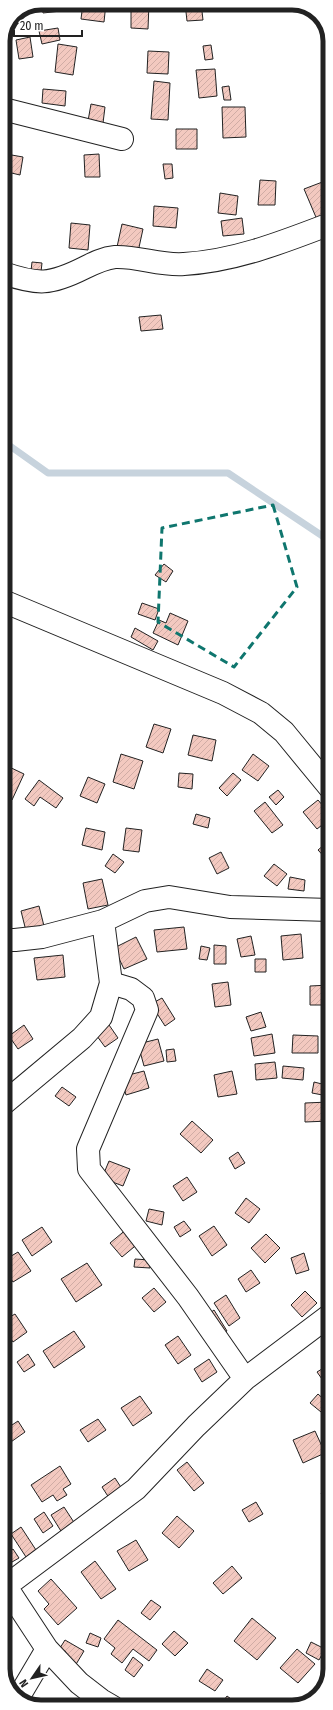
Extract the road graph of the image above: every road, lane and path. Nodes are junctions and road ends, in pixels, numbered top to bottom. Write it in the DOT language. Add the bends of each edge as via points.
graph roads {
  1 [pos="10,111"];
  2 [pos="122,138"];
  3 [pos="323,227"];
  4 [pos="10,275"];
  5 [pos="10,604"];
  6 [pos="323,779"];
  7 [pos="323,910"];
  8 [pos="102,921"];
  9 [pos="10,940"];
  10 [pos="111,983"];
  11 [pos="10,1098"];
  12 [pos="323,1319"];
  13 [pos="244,1379"];
  14 [pos="10,1580"];
  15 [pos="10,1592"];
  16 [pos="47,1649"];
  17 [pos="21,1692"];
  18 [pos="101,1700"];
  1 -- 2 [label="street"];
  3 -- 4 [label="street" via="233,258 183,264 115,257 99,260 67,276 46,282 27,281"];
  5 -- 6 [label="street" via="223,693 261,713 284,732"];
  7 -- 8 [label="street" via="230,907 169,897 145,901"];
  8 -- 9 [label="street" via="42,937"];
  8 -- 10 [label="street"];
  10 -- 11 [label="street" via="101,1017 82,1038"];
  10 -- 13 [label="street" via="131,989 143,998 147,1010 88,1148 89,1169 188,1297"];
  12 -- 13 [label="street"];
  13 -- 14 [label="street" via="136,1489"];
  15 -- 16 [label="street"];
  16 -- 17 [label="street"];
  16 -- 18 [label="street" via="79,1683"];
}
